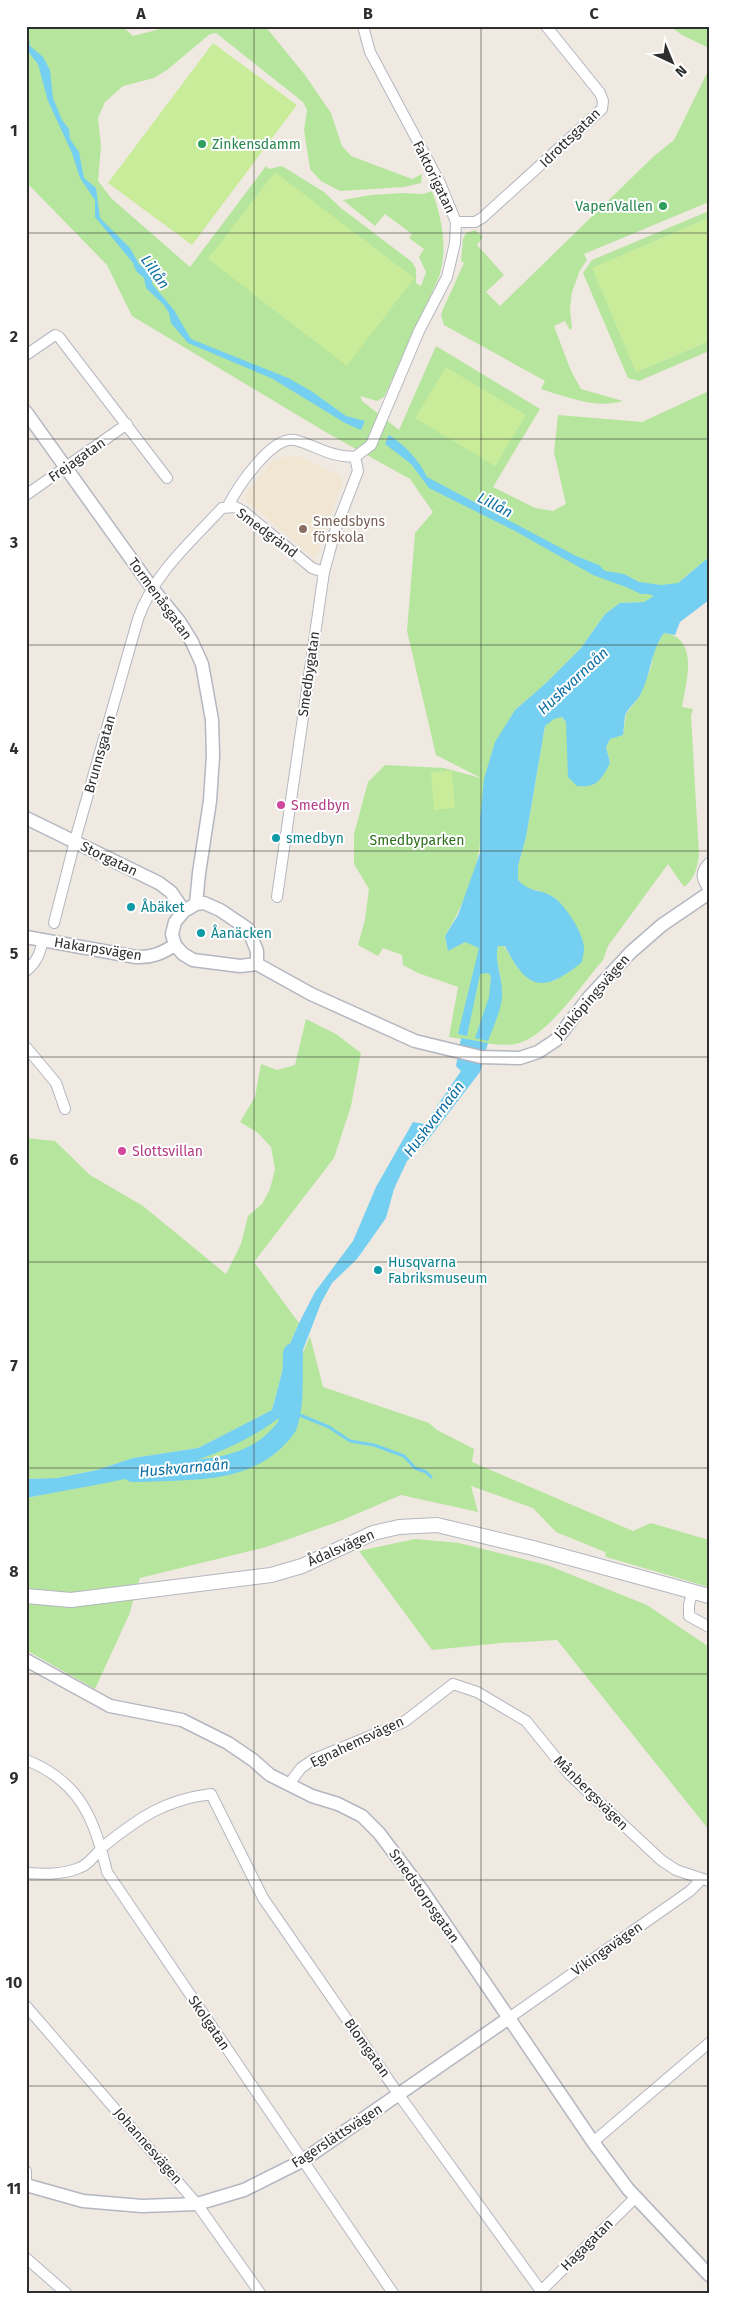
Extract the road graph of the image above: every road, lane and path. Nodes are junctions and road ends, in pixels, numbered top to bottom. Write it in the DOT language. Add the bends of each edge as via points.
graph roads {
  1 [pos="363,26"];
  2 [pos="546,26"];
  3 [pos="456,222"];
  4 [pos="26,355"];
  5 [pos="26,412"];
  6 [pos="126,425"];
  7 [pos="354,457"];
  8 [pos="65,467"];
  9 [pos="167,478"];
  10 [pos="26,495"];
  11 [pos="228,506"];
  12 [pos="324,572"];
  13 [pos="152,588"];
  14 [pos="26,818"];
  15 [pos="75,842"];
  16 [pos="709,863"];
  17 [pos="709,892"];
  18 [pos="276,897"];
  19 [pos="196,904"];
  20 [pos="184,911"];
  21 [pos="54,923"];
  22 [pos="26,937"];
  23 [pos="44,940"];
  24 [pos="176,945"];
  25 [pos="258,964"];
  26 [pos="26,971"];
  27 [pos="26,1047"];
  28 [pos="65,1109"];
  29 [pos="692,1593"];
  30 [pos="26,1596"];
  31 [pos="709,1596"];
  32 [pos="709,1627"];
  33 [pos="26,1660"];
  34 [pos="453,1684"];
  35 [pos="26,1760"];
  36 [pos="289,1784"];
  37 [pos="102,1848"];
  38 [pos="26,1873"];
  39 [pos="706,1880"];
  40 [pos="26,2006"];
  41 [pos="509,2018"];
  42 [pos="709,2043"];
  43 [pos="399,2095"];
  44 [pos="593,2142"];
  45 [pos="302,2161"];
  46 [pos="26,2171"];
  47 [pos="26,2184"];
  48 [pos="635,2198"];
  49 [pos="197,2204"];
  50 [pos="26,2258"];
  51 [pos="709,2275"];
  52 [pos="540,2292"];
  53 [pos="66,2293"];
  54 [pos="260,2293"];
  55 [pos="394,2293"];
  1 -- 3 [label="street, Faktorigatan" via="370,52 440,183"];
  2 -- 3 [label="street, Idrottsgatan" via="600,93 602,109 482,218 475,222"];
  3 -- 7 [label="street, Faktorigatan" via="447,277 419,331 371,445"];
  4 -- 6 [label="street" via="55,335 59,337"];
  5 -- 8 [label="street, Tormenåsgatan"];
  6 -- 8 [label="street, Frejagatan"];
  6 -- 9 [label="street"];
  7 -- 11 [label="street" via="338,456 292,439 282,441 270,448 236,490"];
  7 -- 12 [label="street, Smedbygatan" via="358,471 336,528"];
  8 -- 10 [label="street, Frejagatan"];
  8 -- 13 [label="street, Tormenåsgatan"];
  11 -- 12 [label="street, Smedgränd" via="243,511 312,568"];
  11 -- 13 [label="street, Smedgränd" via="222,508"];
  12 -- 18 [label="street, Smedbygatan"];
  13 -- 15 [label="street, Brunnsgatan" via="138,619"];
  13 -- 19 [label="street, Tormenåsgatan" via="192,642 202,664 212,720 210,801"];
  14 -- 15 [label="street, Storgatan"];
  15 -- 20 [label="street, Storgatan" via="165,886"];
  15 -- 21 [label="street, Brunnsgatan"];
  16 -- 17 [label="street" via="702,872"];
  17 -- 25 [label="street, Jönköpingsvägen" via="631,952 548,1047 528,1057 489,1058 442,1049 395,1033"];
  19 -- 20 [label="street"];
  19 -- 25 [label="street" via="210,905 242,923 254,942"];
  20 -- 24 [label="street" via="172,929"];
  22 -- 23 [label="street, Hakarpsvägen"];
  23 -- 24 [label="street, Hakarpsvägen" via="146,958"];
  23 -- 26 [label="street" via="39,955"];
  24 -- 25 [label="street" via="193,960 240,966"];
  27 -- 28 [label="street" via="56,1083"];
  29 -- 30 [label="main road, Ådalsvägen" via="524,1546 437,1525 420,1525 373,1533 302,1566 271,1575 71,1600"];
  29 -- 31 [label="main road, Ådalsvägen"];
  29 -- 32 [label="street" via="689,1616"];
  33 -- 36 [label="street, Smedstorpsgatan" via="110,1706 182,1720 228,1743 270,1775"];
  34 -- 36 [label="street, Egnahemsvägen" via="404,1722 314,1760 302,1768"];
  34 -- 39 [label="street, Månbergsvägen" via="477,1692 526,1721 569,1774 661,1860 676,1870"];
  35 -- 37 [label="street, Skolgatan" via="58,1778 75,1794 92,1820"];
  36 -- 41 [label="street, Smedstorpsgatan" via="362,1816 379,1833"];
  37 -- 38 [label="street" via="82,1868 55,1875"];
  37 -- 43 [label="street, Blomgatan" via="137,1819 186,1798 211,1794 263,1898"];
  37 -- 45 [label="street, Skolgatan" via="107,1872"];
  39 -- 41 [label="street, Vikingavägen"];
  40 -- 49 [label="street, Johannesvägen"];
  41 -- 43 [label="street, Fagerslättsvägen"];
  41 -- 44 [label="street, Smedstorpsgatan"];
  42 -- 44 [label="street"];
  43 -- 45 [label="street, Fagerslättsvägen"];
  43 -- 52 [label="street, Blomgatan"];
  44 -- 48 [label="street, Smedstorpsgatan"];
  45 -- 49 [label="street, Fagerslättsvägen" via="244,2190"];
  45 -- 55 [label="street, Skolgatan"];
  46 -- 47 [label="street"];
  47 -- 49 [label="street, Fagerslättsvägen" via="83,2201 142,2206"];
  48 -- 51 [label="street, Smedstorpsgatan"];
  48 -- 52 [label="street, Hagagatan"];
  49 -- 54 [label="street, Johannesvägen"];
  50 -- 53 [label="street"];
}
